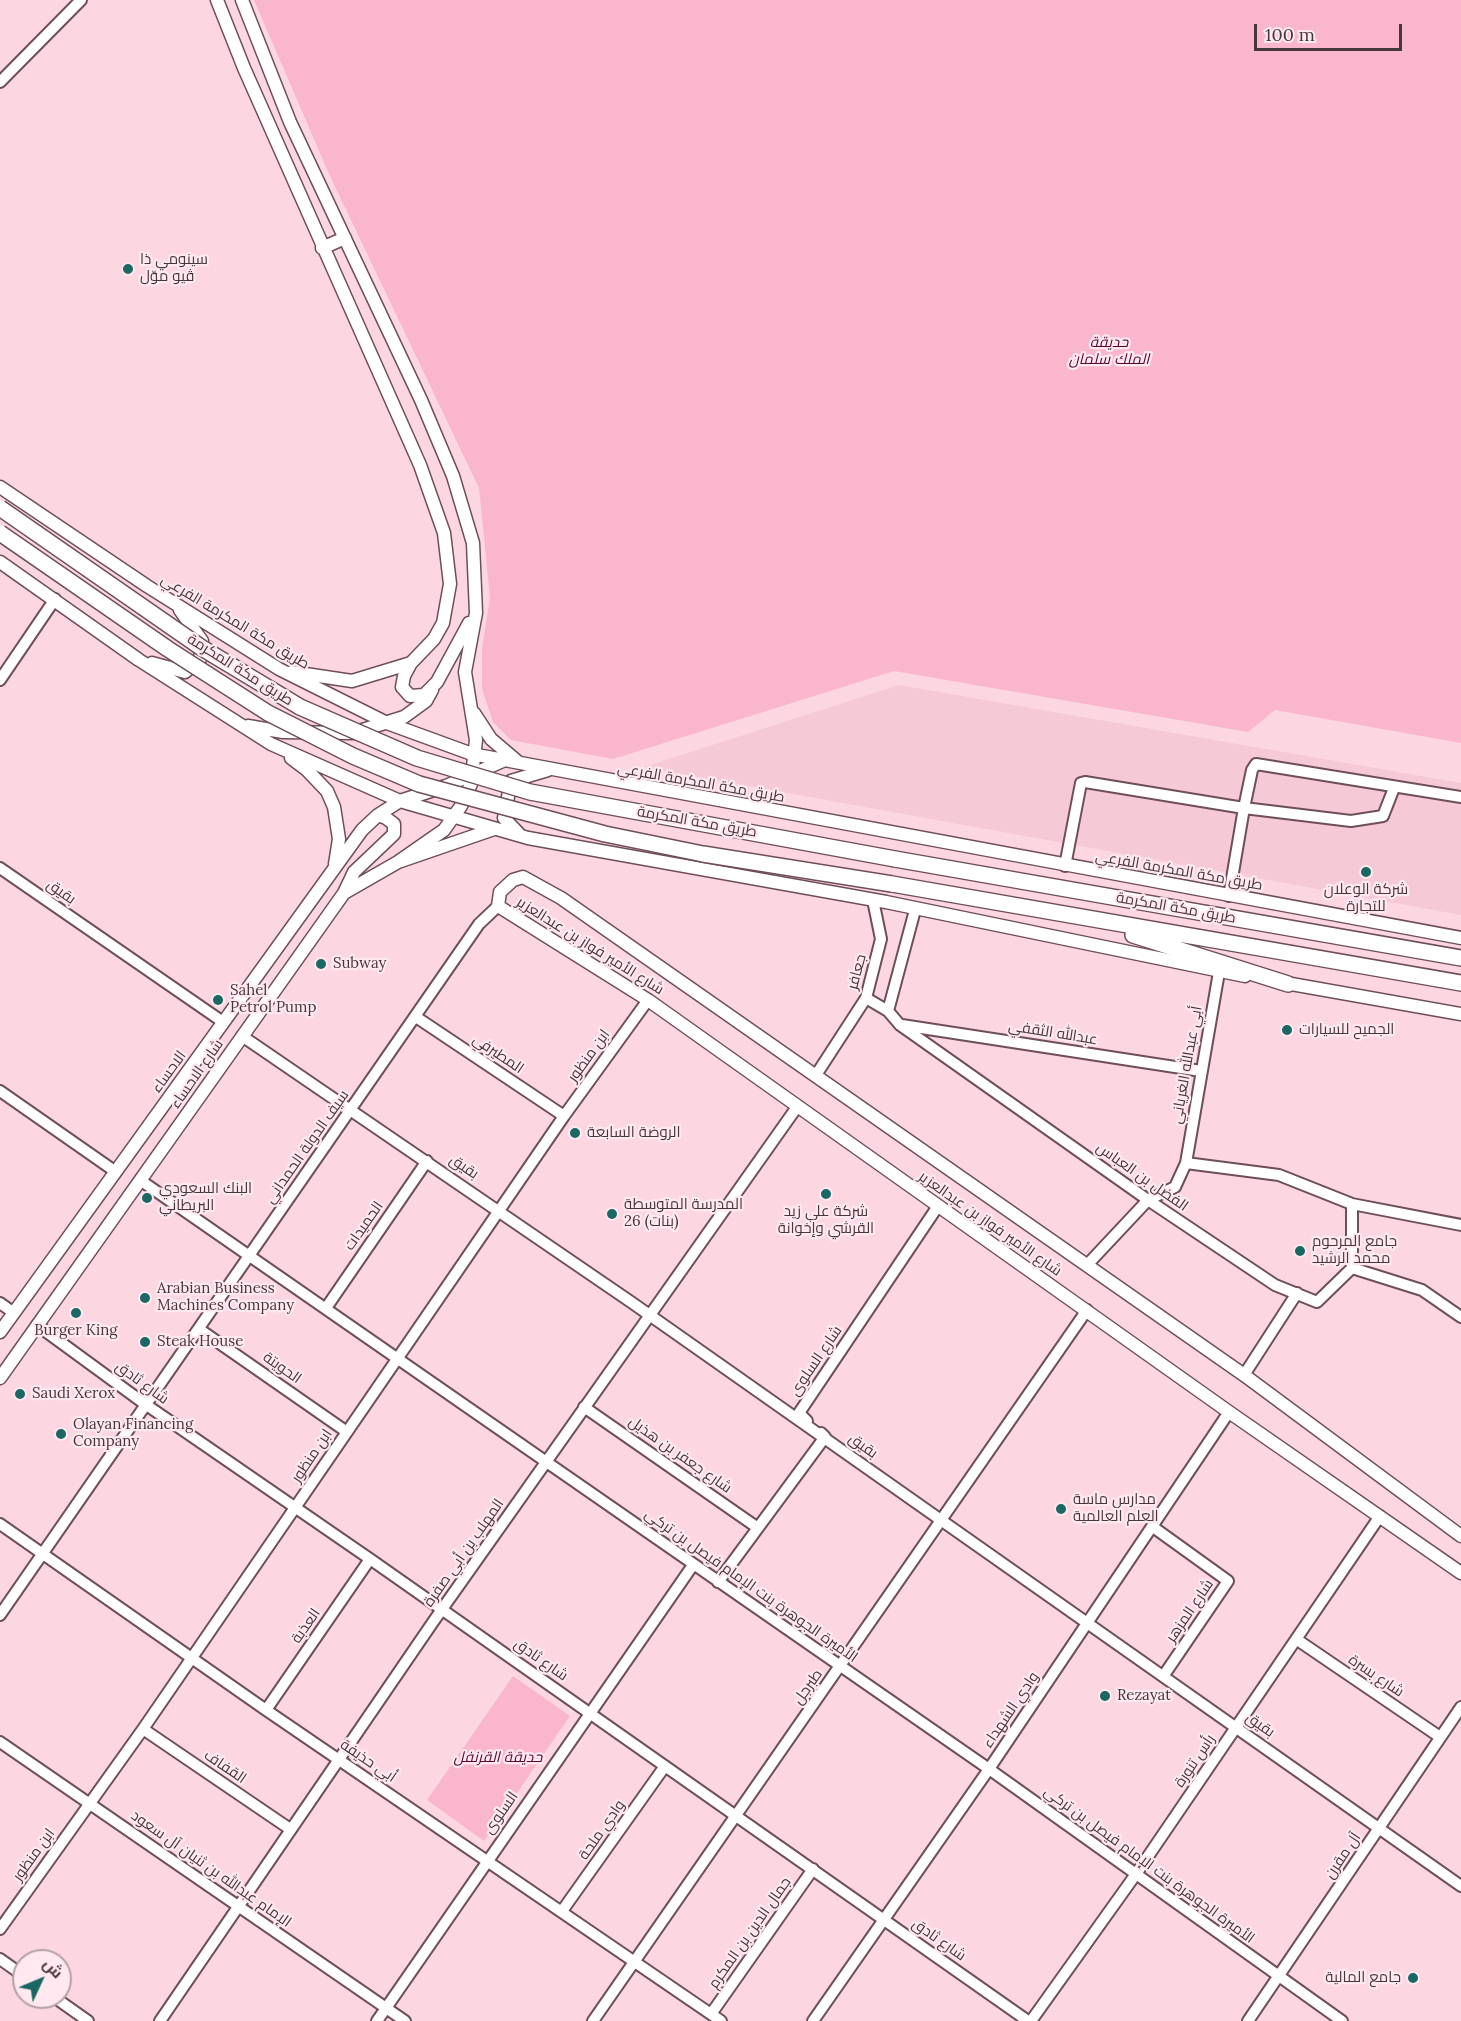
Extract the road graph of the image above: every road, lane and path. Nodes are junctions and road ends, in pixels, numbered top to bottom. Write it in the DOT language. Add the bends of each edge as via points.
graph roads {
  1 [pos="81,0"];
  2 [pos="217,0"];
  3 [pos="242,0"];
  4 [pos="0,82"];
  5 [pos="345,238"];
  6 [pos="322,248"];
  7 [pos="0,487"];
  8 [pos="0,508"];
  9 [pos="0,533"];
  10 [pos="0,562"];
  11 [pos="55,599"];
  12 [pos="475,600"];
  13 [pos="174,603"];
  14 [pos="139,660"];
  15 [pos="411,663"];
  16 [pos="279,669"];
  17 [pos="0,680"];
  18 [pos="437,681"];
  19 [pos="472,709"];
  20 [pos="387,723"];
  21 [pos="241,724"];
  22 [pos="271,744"];
  23 [pos="475,755"];
  24 [pos="506,760"];
  25 [pos="519,763"];
  26 [pos="549,770"];
  27 [pos="472,775"];
  28 [pos="1394,788"];
  29 [pos="1461,797"];
  30 [pos="400,801"];
  31 [pos="1244,808"];
  32 [pos="378,815"];
  33 [pos="453,817"];
  34 [pos="495,829"];
  35 [pos="520,835"];
  36 [pos="398,861"];
  37 [pos="1065,866"];
  38 [pos="0,868"];
  39 [pos="333,870"];
  40 [pos="344,892"];
  41 [pos="1229,896"];
  42 [pos="873,900"];
  43 [pos="498,906"];
  44 [pos="915,910"];
  45 [pos="1046,911"];
  46 [pos="1255,921"];
  47 [pos="1461,938"];
  48 [pos="1461,951"];
  49 [pos="1461,958"];
  50 [pos="1219,972"];
  51 [pos="1461,983"];
  52 [pos="1288,984"];
  53 [pos="866,998"];
  54 [pos="648,1000"];
  55 [pos="888,1011"];
  56 [pos="1461,1014"];
  57 [pos="416,1017"];
  58 [pos="223,1022"];
  59 [pos="900,1025"];
  60 [pos="242,1036"];
  61 [pos="1201,1071"];
  62 [pos="816,1075"];
  63 [pos="0,1091"];
  64 [pos="797,1107"];
  65 [pos="351,1111"];
  66 [pos="564,1116"];
  67 [pos="427,1161"];
  68 [pos="1186,1163"];
  69 [pos="116,1172"];
  70 [pos="140,1180"];
  71 [pos="1148,1200"];
  72 [pos="1352,1204"];
  73 [pos="938,1206"];
  74 [pos="500,1210"];
  75 [pos="1461,1225"];
  76 [pos="249,1256"];
  77 [pos="1087,1265"];
  78 [pos="1352,1268"];
  79 [pos="1297,1293"];
  80 [pos="0,1303"];
  81 [pos="326,1308"];
  82 [pos="1087,1310"];
  83 [pos="14,1313"];
  84 [pos="649,1314"];
  85 [pos="1461,1317"];
  86 [pos="37,1325"];
  87 [pos="199,1329"];
  88 [pos="0,1332"];
  89 [pos="397,1359"];
  90 [pos="1244,1375"];
  91 [pos="0,1378"];
  92 [pos="145,1404"];
  93 [pos="584,1407"];
  94 [pos="1229,1412"];
  95 [pos="347,1432"];
  96 [pos="825,1437"];
  97 [pos="546,1463"];
  98 [pos="295,1508"];
  99 [pos="1380,1516"];
  100 [pos="941,1520"];
  101 [pos="0,1524"];
  102 [pos="1153,1527"];
  103 [pos="758,1528"];
  104 [pos="1461,1536"];
  105 [pos="43,1554"];
  106 [pos="370,1559"];
  107 [pos="693,1565"];
  108 [pos="1461,1573"];
  109 [pos="718,1582"];
  110 [pos="442,1609"];
  111 [pos="0,1615"];
  112 [pos="1089,1622"];
  113 [pos="1296,1639"];
  114 [pos="192,1658"];
  115 [pos="840,1667"];
  116 [pos="1164,1675"];
  117 [pos="1461,1707"];
  118 [pos="266,1710"];
  119 [pos="590,1713"];
  120 [pos="1236,1727"];
  121 [pos="143,1729"];
  122 [pos="1440,1737"];
  123 [pos="0,1742"];
  124 [pos="338,1759"];
  125 [pos="665,1766"];
  126 [pos="989,1768"];
  127 [pos="90,1804"];
  128 [pos="737,1815"];
  129 [pos="1380,1828"];
  130 [pos="290,1829"];
  131 [pos="487,1860"];
  132 [pos="813,1869"];
  133 [pos="1136,1874"];
  134 [pos="1461,1886"];
  135 [pos="237,1905"];
  136 [pos="562,1911"];
  137 [pos="884,1920"];
  138 [pos="0,1929"];
  139 [pos="635,1961"];
  140 [pos="1278,1977"];
  141 [pos="386,2008"];
  142 [pos="71,2009"];
  143 [pos="711,2014"];
  144 [pos="88,2021"];
  145 [pos="160,2021"];
  146 [pos="377,2021"];
  147 [pos="405,2021"];
  148 [pos="594,2021"];
  149 [pos="721,2021"];
  150 [pos="813,2021"];
  151 [pos="1030,2021"];
  152 [pos="1248,2021"];
  153 [pos="1342,2021"];
  1 -- 4 [label="street"];
  2 -- 6 [label="main road"];
  3 -- 5 [label="main road" via="290,122"];
  5 -- 6 [label="main road"];
  5 -- 12 [label="main road" via="453,476 473,543"];
  6 -- 15 [label="main road" via="420,465 444,533 450,584 443,623"];
  7 -- 13 [label="main road, طريق مكة المكرمة الفرعي"];
  8 -- 46 [label="highway, طريق مكة المكرمة, bridge" via="202,648 300,707 417,758 530,792 895,860"];
  9 -- 45 [label="highway, طريق مكة المكرمة, bridge" via="268,713 419,784 615,836 703,854"];
  10 -- 11 [label="main road"];
  11 -- 14 [label="main road"];
  11 -- 17 [label="street"];
  12 -- 18 [label="main road" via="469,623"];
  12 -- 19 [label="main road" via="465,672"];
  13 -- 14 [label="main road" via="202,641 200,659 185,672"];
  13 -- 16 [label="main road, طريق مكة المكرمة الفرعي"];
  14 -- 21 [label="main road"];
  15 -- 16 [label="main road" via="352,681"];
  15 -- 18 [label="main road" via="402,687 410,696 424,694"];
  16 -- 20 [label="main road, طريق مكة المكرمة الفرعي"];
  18 -- 20 [label="main road" via="426,701 404,717"];
  19 -- 23 [label="main road"];
  19 -- 25 [label="main road" via="491,739"];
  20 -- 21 [label="main road" via="353,733 326,735"];
  20 -- 23 [label="main road, طريق مكة المكرمة الفرعي"];
  21 -- 22 [label="main road"];
  22 -- 30 [label="main road"];
  22 -- 39 [label="main road" via="307,770 327,791 338,822"];
  23 -- 24 [label="main road, طريق مكة المكرمة الفرعي"];
  23 -- 27 [label="main road"];
  24 -- 25 [label="main road, طريق مكة المكرمة الفرعي"];
  24 -- 27 [label="main road"];
  25 -- 26 [label="main road, طريق مكة المكرمة الفرعي"];
  26 -- 35 [label="main road" via="512,781 504,818"];
  26 -- 37 [label="main road, طريق مكة المكرمة الفرعي"];
  27 -- 30 [label="main road"];
  27 -- 33 [label="main road" via="462,806"];
  28 -- 29 [label="street"];
  28 -- 31 [label="street" via="1383,816 1351,821"];
  28 -- 31 [label="street" via="1257,764 1252,770"];
  30 -- 32 [label="main road"];
  30 -- 33 [label="main road"];
  31 -- 37 [label="street" via="1085,782"];
  31 -- 41 [label="street"];
  32 -- 39 [label="main road, الاحساء"];
  32 -- 40 [label="main road, شارع الاحساء" via="394,824 394,834 354,872"];
  33 -- 34 [label="main road"];
  33 -- 36 [label="main road" via="444,830"];
  34 -- 35 [label="main road"];
  34 -- 36 [label="main road"];
  35 -- 42 [label="main road"];
  36 -- 40 [label="main road"];
  37 -- 41 [label="main road, طريق مكة المكرمة الفرعي"];
  38 -- 58 [label="street, بقيق"];
  39 -- 58 [label="main road, الاحساء"];
  40 -- 60 [label="main road, شارع الاحساء"];
  41 -- 47 [label="main road, طريق مكة المكرمة الفرعي"];
  42 -- 44 [label="main road"];
  42 -- 53 [label="street, جعافر" via="881,939"];
  43 -- 54 [label="main road, شارع الأمير فواز بن عبدالعزير"];
  43 -- 57 [label="street, سيف الدولة الحمداني" via="479,924"];
  43 -- 62 [label="main road, شارع الأمير فواز بن عبدالعزير" via="500,892 523,877 561,898"];
  44 -- 50 [label="main road"];
  44 -- 55 [label="street"];
  45 -- 51 [label="highway, طريق مكة المكرمة"];
  45 -- 52 [label="highway" via="1219,960"];
  46 -- 48 [label="highway"];
  46 -- 49 [label="highway, طريق مكة المكرمة"];
  50 -- 52 [label="main road"];
  50 -- 61 [label="street, أبي عبدالله الغرياني"];
  52 -- 56 [label="main road"];
  53 -- 55 [label="street, الفضل بن العباس"];
  53 -- 62 [label="street, جعافر"];
  54 -- 64 [label="main road, شارع الأمير فواز بن عبدالعزير"];
  54 -- 66 [label="street, ابن منظور"];
  55 -- 59 [label="street, الفضل بن العباس"];
  57 -- 65 [label="street, سيف الدولة الحمداني"];
  57 -- 66 [label="street, المطيرفي"];
  58 -- 69 [label="main road, الاحساء"];
  59 -- 61 [label="street, عبدالله الثقفي"];
  59 -- 71 [label="street, الفضل بن العباس"];
  60 -- 65 [label="street, بقيق"];
  60 -- 70 [label="main road, شارع الاحساء"];
  61 -- 68 [label="street, أبي عبدالله الغرياني"];
  62 -- 77 [label="main road, شارع الأمير فواز بن عبدالعزير"];
  63 -- 69 [label="street"];
  64 -- 73 [label="main road, شارع الأمير فواز بن عبدالعزير"];
  64 -- 84 [label="street, المهلب بن أبي صفرة"];
  65 -- 67 [label="street, بقيق"];
  65 -- 76 [label="street, سيف الدولة الحمداني"];
  66 -- 74 [label="street, ابن منظور"];
  67 -- 74 [label="street, بقيق"];
  67 -- 81 [label="street, الحميدات"];
  68 -- 71 [label="street, أبي عبدالله الغرياني" via="1175,1187"];
  68 -- 72 [label="street" via="1279,1175"];
  69 -- 83 [label="main road, الاحساء"];
  70 -- 76 [label="street, الأميرة الجوهرة بنت الإمام فيصل بن تركي"];
  70 -- 86 [label="main road, شارع الاحساء"];
  71 -- 77 [label="street"];
  71 -- 79 [label="street, الفضل بن العباس" via="1275,1286"];
  72 -- 75 [label="street"];
  72 -- 78 [label="street"];
  73 -- 82 [label="main road, شارع الأمير فواز بن عبدالعزير"];
  73 -- 96 [label="street, شارع السلوى" via="799,1413"];
  74 -- 84 [label="street, بقيق"];
  74 -- 89 [label="street, ابن منظور"];
  76 -- 81 [label="street, الأميرة الجوهرة بنت الإمام فيصل بن تركي"];
  76 -- 87 [label="street, سيف الدولة الحمداني"];
  77 -- 90 [label="main road, شارع الأمير فواز بن عبدالعزير"];
  78 -- 79 [label="street, الفضل بن العباس" via="1317,1302"];
  78 -- 85 [label="street" via="1422,1290"];
  79 -- 90 [label="street"];
  80 -- 83 [label="street"];
  81 -- 89 [label="street, الأميرة الجوهرة بنت الإمام فيصل بن تركي"];
  82 -- 94 [label="main road, شارع الأمير فواز بن عبدالعزير"];
  82 -- 100 [label="street, طبرجل"];
  83 -- 88 [label="main road, الاحساء"];
  84 -- 93 [label="street, المهلب بن أبي صفرة"];
  84 -- 96 [label="street, بقيق"];
  86 -- 91 [label="main road, شارع الاحساء"];
  86 -- 92 [label="street, شارع ثادق"];
  87 -- 92 [label="street, سيف الدولة الحمداني"];
  87 -- 95 [label="street, الحويتة"];
  89 -- 95 [label="street, ابن منظور"];
  89 -- 97 [label="street, الأميرة الجوهرة بنت الإمام فيصل بن تركي"];
  90 -- 104 [label="main road, شارع الأمير فواز بن عبدالعزير"];
  92 -- 98 [label="street, شارع ثادق"];
  92 -- 105 [label="street, سيف الدولة الحمداني"];
  93 -- 97 [label="street, المهلب بن أبي صفرة"];
  93 -- 103 [label="street, شارع جعفر بن هذيل"];
  94 -- 99 [label="main road, شارع الأمير فواز بن عبدالعزير"];
  94 -- 102 [label="street, وادي الشهداء"];
  95 -- 98 [label="street, ابن منظور"];
  96 -- 100 [label="street, بقيق"];
  96 -- 103 [label="street"];
  97 -- 107 [label="street, الأميرة الجوهرة بنت الإمام فيصل بن تركي"];
  97 -- 110 [label="street, المهلب بن أبي صفرة"];
  98 -- 106 [label="street, شارع ثادق"];
  98 -- 114 [label="street, ابن منظور"];
  99 -- 108 [label="main road, شارع الأمير فواز بن عبدالعزير"];
  99 -- 113 [label="street, رأس تنورة"];
  100 -- 112 [label="street, بقيق"];
  100 -- 115 [label="street, طبرجل"];
  101 -- 105 [label="street, أبي حذيفة"];
  102 -- 112 [label="street, وادي الشهداء"];
  102 -- 116 [label="street, شارع المزهر" via="1228,1581"];
  103 -- 109 [label="street"];
  105 -- 111 [label="street, سيف الدولة الحمداني"];
  105 -- 114 [label="street, أبي حذيفة"];
  106 -- 110 [label="street, شارع ثادق"];
  106 -- 118 [label="street, العذبة"];
  107 -- 109 [label="street, الأميرة الجوهرة بنت الإمام فيصل بن تركي"];
  107 -- 119 [label="street, السلوى"];
  109 -- 115 [label="street, الأميرة الجوهرة بنت الإمام فيصل بن تركي"];
  110 -- 119 [label="street, شارع ثادق"];
  110 -- 124 [label="street, المهلب بن أبي صفرة"];
  112 -- 116 [label="street, بقيق"];
  112 -- 126 [label="street, وادي الشهداء"];
  113 -- 120 [label="street, رأس تنورة"];
  113 -- 122 [label="street, شارع بسرة"];
  114 -- 118 [label="street, أبي حذيفة"];
  114 -- 121 [label="street, ابن منظور"];
  115 -- 126 [label="street, الأميرة الجوهرة بنت الإمام فيصل بن تركي"];
  115 -- 128 [label="street, طبرجل"];
  116 -- 120 [label="street, بقيق"];
  117 -- 122 [label="street, آل مقرن"];
  118 -- 124 [label="street, أبي حذيفة"];
  119 -- 125 [label="street, شارع ثادق"];
  119 -- 131 [label="street, السلوى"];
  120 -- 129 [label="street, بقيق"];
  120 -- 133 [label="street, رأس تنورة"];
  121 -- 127 [label="street, ابن منظور"];
  121 -- 130 [label="street, القفاف"];
  122 -- 129 [label="street, آل مقرن"];
  123 -- 127 [label="street, الإمام عبدالله بن ثنيان آل سعود"];
  124 -- 130 [label="street, المهلب بن أبي صفرة"];
  124 -- 131 [label="street, أبي حذيفة"];
  125 -- 128 [label="street, شارع ثادق"];
  125 -- 136 [label="street, وادي ملحة"];
  126 -- 133 [label="street, الأميرة الجوهرة بنت الإمام فيصل بن تركي"];
  126 -- 137 [label="street, وادي الشهداء"];
  127 -- 135 [label="street, الإمام عبدالله بن ثنيان آل سعود"];
  127 -- 138 [label="street, ابن منظور"];
  128 -- 132 [label="street, شارع ثادق"];
  128 -- 139 [label="street, طبرجل"];
  129 -- 134 [label="street, بقيق"];
  129 -- 140 [label="street, آل مقرن"];
  130 -- 135 [label="street, المهلب بن أبي صفرة"];
  131 -- 136 [label="street, أبي حذيفة"];
  131 -- 141 [label="street, السلوى"];
  132 -- 137 [label="street, شارع ثادق"];
  132 -- 143 [label="street, جمال الدين بن المكرم"];
  133 -- 140 [label="street, الأميرة الجوهرة بنت الإمام فيصل بن تركي"];
  133 -- 151 [label="street, رأس تنورة"];
  135 -- 141 [label="street, الإمام عبدالله بن ثنيان آل سعود"];
  135 -- 145 [label="street, المهلب بن أبي صفرة"];
  136 -- 139 [label="street, أبي حذيفة"];
  137 -- 150 [label="street, وادي الشهداء"];
  137 -- 151 [label="street, شارع ثادق"];
  139 -- 143 [label="street, أبي حذيفة"];
  139 -- 148 [label="street, طبرجل"];
  140 -- 152 [label="street, آل مقرن"];
  140 -- 153 [label="street, الأميرة الجوهرة بنت الإمام فيصل بن تركي"];
  141 -- 146 [label="street, السلوى"];
  141 -- 147 [label="street, الإمام عبدالله بن ثنيان آل سعود"];
  142 -- 144 [label="street"];
  143 -- 149 [label="street, أبي حذيفة"];
}
